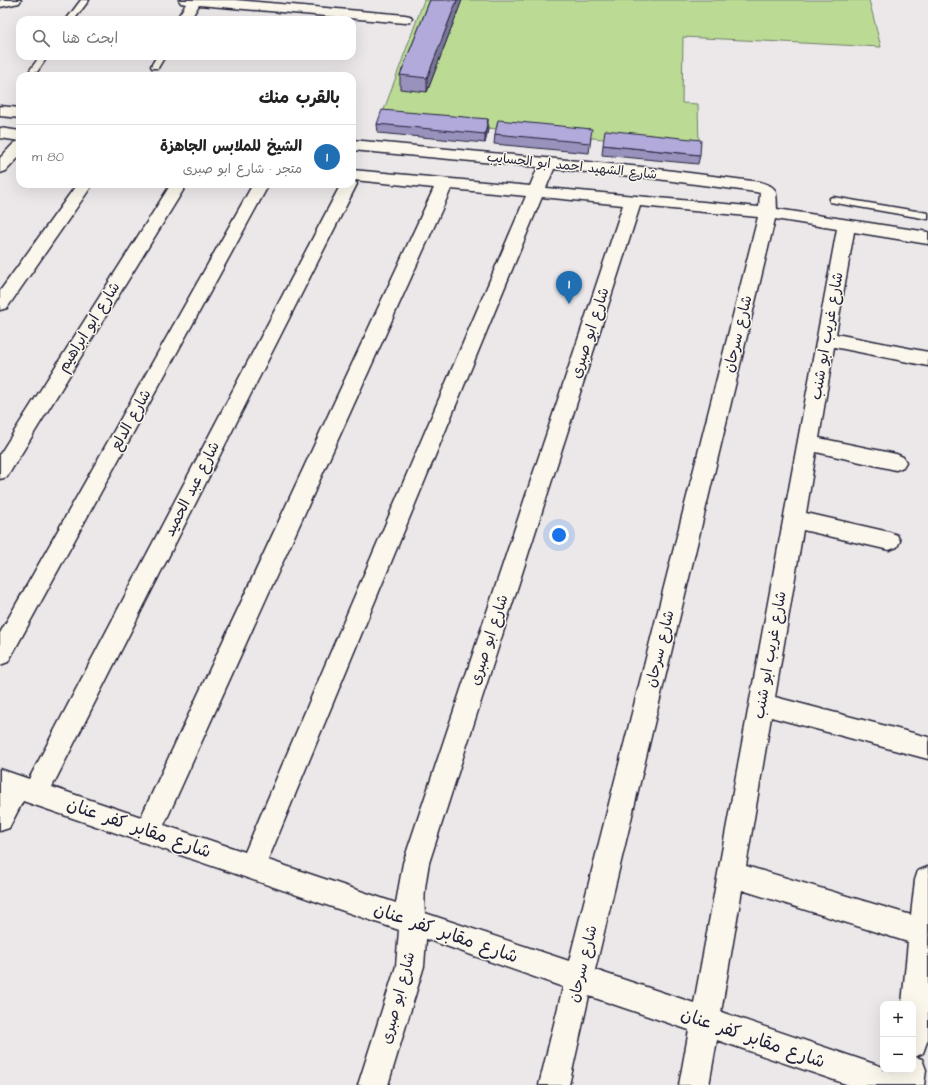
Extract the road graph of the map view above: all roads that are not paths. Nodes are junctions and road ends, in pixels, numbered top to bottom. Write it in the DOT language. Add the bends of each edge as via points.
graph roads {
  1 [pos="14,0"];
  2 [pos="85,0"];
  3 [pos="190,0"];
  4 [pos="0,3"];
  5 [pos="73,16"];
  6 [pos="184,16"];
  7 [pos="405,19"];
  8 [pos="41,60"];
  9 [pos="159,60"];
  10 [pos="155,66"];
  11 [pos="34,70"];
  12 [pos="0,111"];
  13 [pos="16,113"];
  14 [pos="0,134"];
  15 [pos="16,136"];
  16 [pos="356,145"];
  17 [pos="16,150"];
  18 [pos="548,163"];
  19 [pos="0,168"];
  20 [pos="356,178"];
  21 [pos="444,185"];
  22 [pos="82,188"];
  23 [pos="177,188"];
  24 [pos="259,188"];
  25 [pos="346,188"];
  26 [pos="536,192"];
  27 [pos="833,200"];
  28 [pos="633,201"];
  29 [pos="768,213"];
  30 [pos="928,216"];
  31 [pos="846,225"];
  32 [pos="928,238"];
  33 [pos="0,304"];
  34 [pos="826,339"];
  35 [pos="928,359"];
  36 [pos="808,443"];
  37 [pos="896,462"];
  38 [pos="0,471"];
  39 [pos="794,519"];
  40 [pos="889,541"];
  41 [pos="0,655"];
  42 [pos="761,704"];
  43 [pos="928,748"];
  44 [pos="17,787"];
  45 [pos="0,819"];
  46 [pos="148,831"];
  47 [pos="252,867"];
  48 [pos="730,874"];
  49 [pos="928,880"];
  50 [pos="413,923"];
  51 [pos="926,933"];
  52 [pos="579,978"];
  53 [pos="704,1021"];
  54 [pos="914,1037"];
  55 [pos="910,1073"];
  56 [pos="863,1080"];
  57 [pos="373,1085"];
  58 [pos="554,1085"];
  59 [pos="694,1085"];
  60 [pos="892,1085"];
  61 [pos="909,1085"];
  1 -- 4 [label="street"];
  2 -- 5 [label="lane"];
  3 -- 6 [label="street"];
  3 -- 7 [label="street"];
  8 -- 11 [label="lane"];
  9 -- 10 [label="lane"];
  12 -- 13 [label="street"];
  14 -- 15 [label="street"];
  16 -- 18 [label="street, شارع الشهيد احمد ابو الحسايب"];
  17 -- 19 [label="street"];
  18 -- 26 [label="street"];
  18 -- 29 [label="street, شارع الشهيد احمد ابو الحسايب" via="760,187 768,191"];
  20 -- 21 [label="street, شارع الشهيد احمد ابو الحسايب"];
  21 -- 26 [label="street, شارع الشهيد احمد ابو الحسايب"];
  21 -- 46 [label="street"];
  22 -- 33 [label="street"];
  23 -- 38 [label="street, شارع ابو ابراهيم"];
  24 -- 41 [label="street, شارع الدلع"];
  25 -- 44 [label="street, شارع عبد الحميد"];
  26 -- 28 [label="street, شارع الشهيد احمد ابو الحسايب"];
  26 -- 47 [label="street"];
  27 -- 30 [label="lane"];
  28 -- 29 [label="street, شارع الشهيد احمد ابو الحسايب"];
  28 -- 50 [label="street, شارع ابو صبرى" via="416,863 410,902"];
  29 -- 31 [label="street, شارع الشهيد احمد ابو الحسايب"];
  29 -- 52 [label="street, شارع سرحان"];
  31 -- 32 [label="street, شارع الشهيد احمد ابو الحسايب"];
  31 -- 34 [label="street, شارع غريب ابو شنب"];
  34 -- 35 [label="street"];
  34 -- 36 [label="street, شارع غريب ابو شنب"];
  36 -- 37 [label="street"];
  36 -- 39 [label="street, شارع غريب ابو شنب"];
  39 -- 40 [label="street"];
  39 -- 42 [label="street, شارع غريب ابو شنب"];
  42 -- 43 [label="street"];
  42 -- 48 [label="street, شارع غريب ابو شنب"];
  44 -- 45 [label="street, شارع عبد الحميد"];
  44 -- 46 [label="street, شارع مقابر كفر عنان"];
  46 -- 47 [label="street, شارع مقابر كفر عنان"];
  47 -- 50 [label="street, شارع مقابر كفر عنان"];
  48 -- 51 [label="street"];
  48 -- 53 [label="street, شارع غريب ابو شنب"];
  49 -- 51 [label="street"];
  50 -- 52 [label="street, شارع مقابر كفر عنان"];
  50 -- 57 [label="street, شارع ابو صبرى" via="410,966"];
  51 -- 54 [label="street"];
  52 -- 53 [label="street, شارع مقابر كفر عنان"];
  52 -- 58 [label="street, شارع سرحان"];
  53 -- 56 [label="street, شارع مقابر كفر عنان"];
  53 -- 59 [label="street, شارع غريب ابو شنب"];
  55 -- 61 [label="street"];
  56 -- 60 [label="street, شارع مقابر كفر عنان"];
}
